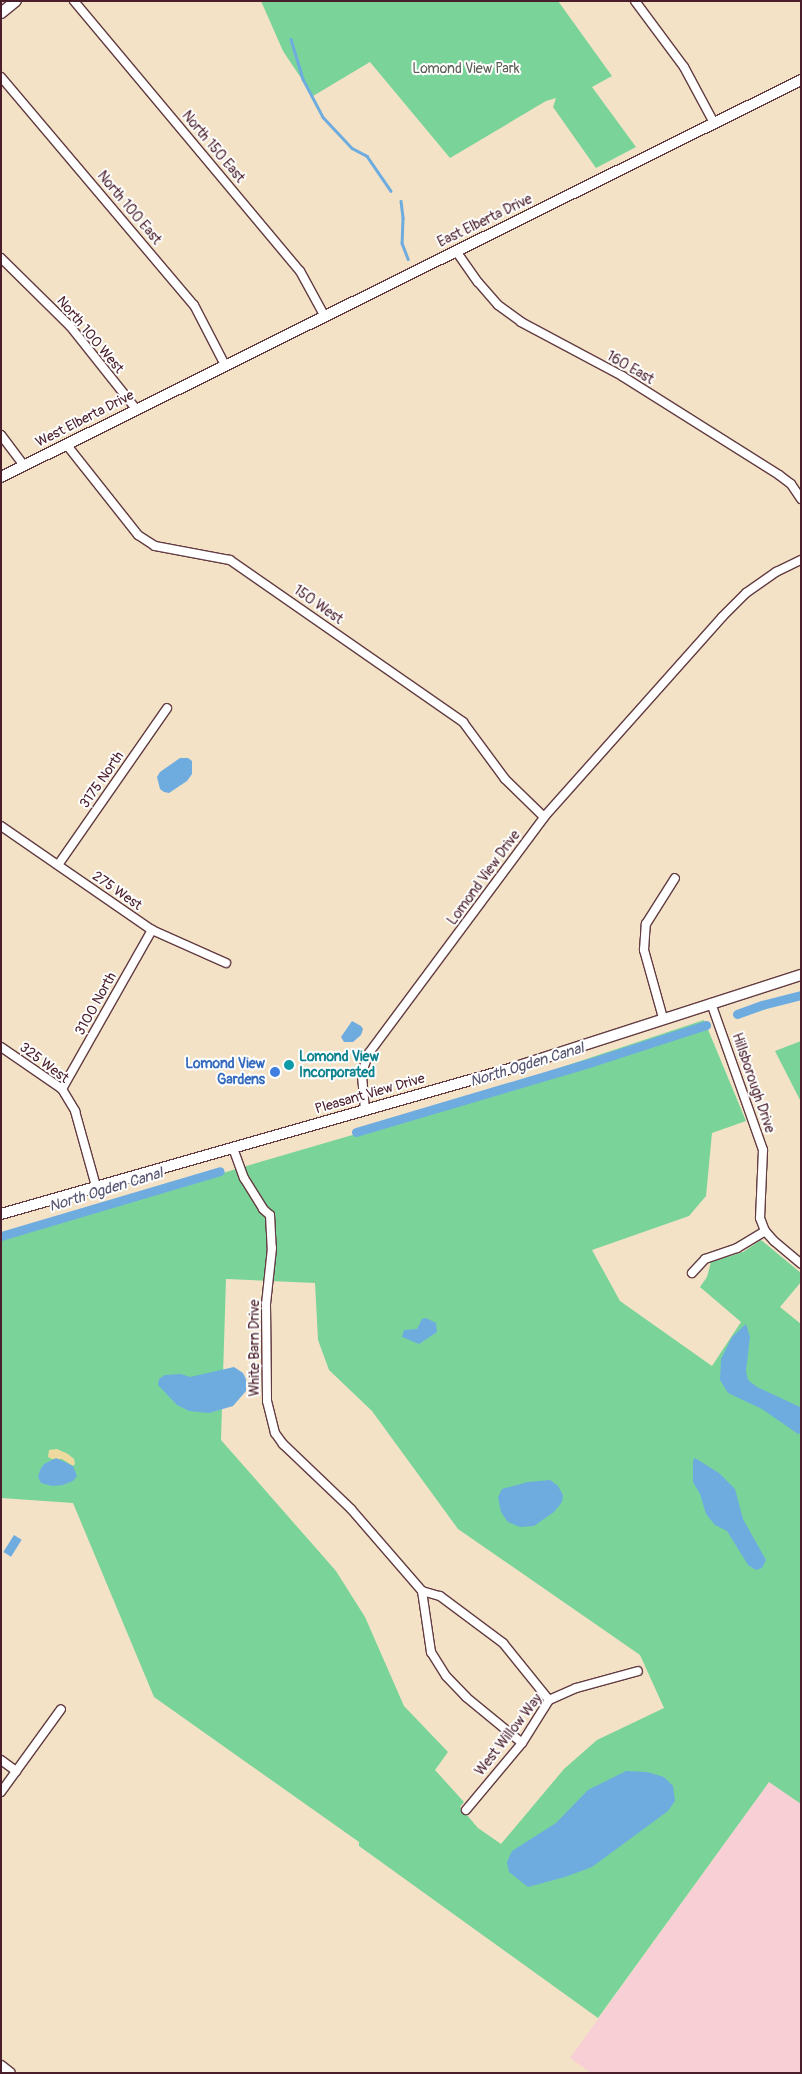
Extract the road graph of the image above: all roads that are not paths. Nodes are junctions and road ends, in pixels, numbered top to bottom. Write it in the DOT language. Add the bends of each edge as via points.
graph roads {
  1 [pos="16,1"];
  2 [pos="74,1"];
  3 [pos="635,1"];
  4 [pos="1,13"];
  5 [pos="1,76"];
  6 [pos="801,80"];
  7 [pos="714,123"];
  8 [pos="456,251"];
  9 [pos="1,258"];
  10 [pos="324,315"];
  11 [pos="225,365"];
  12 [pos="182,386"];
  13 [pos="136,409"];
  14 [pos="1,435"];
  15 [pos="66,444"];
  16 [pos="24,466"];
  17 [pos="1,477"];
  18 [pos="801,499"];
  19 [pos="801,560"];
  20 [pos="167,708"];
  21 [pos="544,817"];
  22 [pos="1,826"];
  23 [pos="58,865"];
  24 [pos="676,878"];
  25 [pos="152,930"];
  26 [pos="226,963"];
  27 [pos="801,975"];
  28 [pos="711,1003"];
  29 [pos="663,1018"];
  30 [pos="1,1047"];
  31 [pos="62,1090"];
  32 [pos="365,1110"];
  33 [pos="233,1148"];
  34 [pos="96,1186"];
  35 [pos="1,1214"];
  36 [pos="765,1231"];
  37 [pos="801,1264"];
  38 [pos="692,1273"];
  39 [pos="422,1591"];
  40 [pos="638,1671"];
  41 [pos="549,1700"];
  42 [pos="61,1709"];
  43 [pos="522,1743"];
  44 [pos="1,1760"];
  45 [pos="16,1770"];
  46 [pos="1,1792"];
  47 [pos="466,1810"];
  48 [pos="1,2066"];
  49 [pos="10,2073"];
  1 -- 4 [label="main road"];
  2 -- 10 [label="street, North 150 East" via="300,271"];
  3 -- 7 [label="street" via="684,67"];
  5 -- 11 [label="street, North 100 East" via="194,304"];
  6 -- 7 [label="main road, East Elberta Drive"];
  7 -- 8 [label="main road, East Elberta Drive"];
  8 -- 10 [label="main road, East Elberta Drive"];
  8 -- 18 [label="street, 160 East" via="493,299 521,322 622,376 779,475 791,484"];
  9 -- 13 [label="street, North 100 West" via="70,326"];
  10 -- 11 [label="main road, East Elberta Drive"];
  11 -- 12 [label="main road, East Elberta Drive"];
  12 -- 13 [label="main road, West Elberta Drive"];
  13 -- 15 [label="main road, West Elberta Drive"];
  14 -- 16 [label="street"];
  15 -- 16 [label="main road, West Elberta Drive"];
  15 -- 21 [label="street, 150 West" via="138,535 155,546 209,554 238,565 462,722 505,779"];
  16 -- 17 [label="main road, West Elberta Drive"];
  19 -- 21 [label="street, Lomond View Drive" via="776,572 746,593"];
  20 -- 23 [label="street, 3175 North"];
  21 -- 32 [label="street, Lomond View Drive" via="370,1053 362,1072"];
  22 -- 23 [label="street, 275 West"];
  23 -- 25 [label="street, 275 West"];
  24 -- 29 [label="street" via="646,924 644,950"];
  25 -- 26 [label="street, 275 West"];
  25 -- 31 [label="street, 3100 North"];
  27 -- 28 [label="main road, Pleasant View Drive"];
  28 -- 29 [label="main road, Pleasant View Drive"];
  28 -- 36 [label="street, Hillsborough Drive" via="762,1150 759,1204"];
  29 -- 32 [label="main road, Pleasant View Drive" via="516,1067"];
  30 -- 31 [label="street, 325 West"];
  31 -- 34 [label="street, 325 West" via="75,1111"];
  32 -- 33 [label="main road, Pleasant View Drive"];
  33 -- 34 [label="main road, Pleasant View Drive"];
  33 -- 39 [label="street, White Barn Drive" via="244,1178 270,1215 272,1248 266,1304 267,1401 275,1434 351,1509"];
  34 -- 35 [label="main road, Pleasant View Drive"];
  36 -- 37 [label="street"];
  36 -- 38 [label="street" via="737,1248 705,1259"];
  39 -- 41 [label="street, White Barn Drive" via="440,1596 503,1643"];
  39 -- 43 [label="street" via="431,1652 446,1676 466,1697"];
  40 -- 41 [label="street, West Willow Way" via="576,1688"];
  41 -- 43 [label="street, West Willow Way"];
  42 -- 45 [label="street"];
  43 -- 47 [label="street, West Willow Way"];
  44 -- 45 [label="street"];
  45 -- 46 [label="street"];
  48 -- 49 [label="main road"];
}
